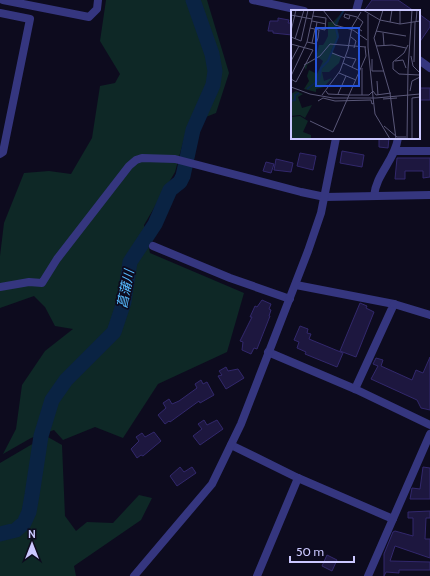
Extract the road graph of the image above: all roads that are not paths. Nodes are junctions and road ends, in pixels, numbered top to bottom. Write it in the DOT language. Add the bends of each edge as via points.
graph roads {
  1 [pos="4,0"];
  2 [pos="98,0"];
  3 [pos="253,0"];
  4 [pos="359,0"];
  5 [pos="299,10"];
  6 [pos="356,10"];
  7 [pos="0,13"];
  8 [pos="420,61"];
  9 [pos="430,68"];
  10 [pos="336,139"];
  11 [pos="398,139"];
  12 [pos="396,151"];
  13 [pos="430,151"];
  14 [pos="0,154"];
  15 [pos="430,195"];
  16 [pos="374,196"];
  17 [pos="325,197"];
  18 [pos="152,246"];
  19 [pos="296,284"];
  20 [pos="0,287"];
  21 [pos="290,299"];
  22 [pos="394,304"];
  23 [pos="430,315"];
  24 [pos="268,352"];
  25 [pos="355,389"];
  26 [pos="430,425"];
  27 [pos="430,434"];
  28 [pos="231,446"];
  29 [pos="298,478"];
  30 [pos="393,519"];
  31 [pos="134,576"];
  32 [pos="257,576"];
  33 [pos="368,576"];
  1 -- 2 [label="street" via="89,17 97,9"];
  3 -- 5 [label="street"];
  4 -- 6 [label="street"];
  7 -- 14 [label="street" via="30,19 5,144"];
  8 -- 9 [label="street"];
  10 -- 17 [label="street"];
  11 -- 12 [label="street"];
  12 -- 13 [label="street"];
  12 -- 16 [label="street" via="375,187"];
  15 -- 16 [label="street"];
  16 -- 17 [label="street"];
  17 -- 19 [label="street"];
  17 -- 20 [label="street" via="175,159 136,160 57,259 42,283 29,282"];
  18 -- 21 [label="street"];
  19 -- 21 [label="street"];
  19 -- 22 [label="street"];
  21 -- 24 [label="street"];
  22 -- 23 [label="street"];
  22 -- 25 [label="street"];
  24 -- 25 [label="street"];
  24 -- 28 [label="street"];
  25 -- 26 [label="street"];
  27 -- 30 [label="street"];
  28 -- 29 [label="street"];
  28 -- 31 [label="street" via="212,484"];
  29 -- 30 [label="street"];
  29 -- 32 [label="street"];
  30 -- 33 [label="street"];
}
